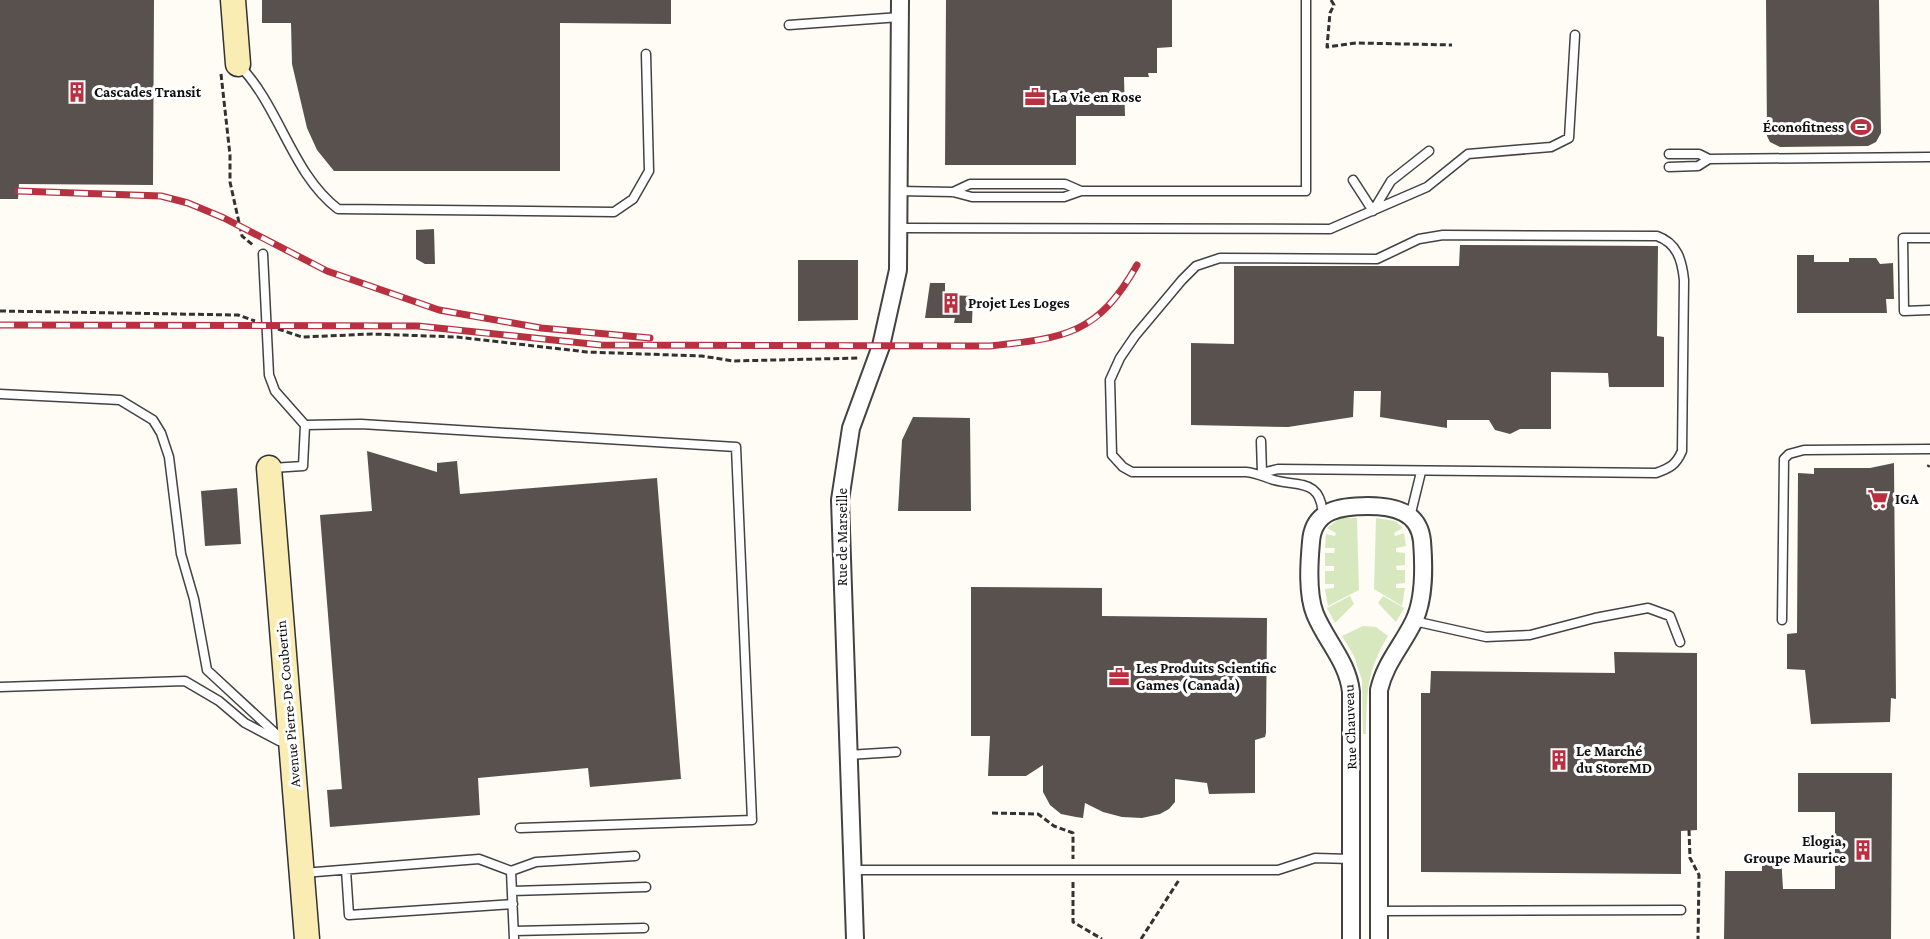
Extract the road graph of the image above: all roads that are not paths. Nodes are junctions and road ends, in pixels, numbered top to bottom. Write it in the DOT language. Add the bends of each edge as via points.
graph roads {
  1 [pos="232,0"];
  2 [pos="1306,0"];
  3 [pos="900,8"];
  4 [pos="789,25"];
  5 [pos="1575,35"];
  6 [pos="646,54"];
  7 [pos="229,68"];
  8 [pos="1429,151"];
  9 [pos="1669,154"];
  10 [pos="1930,157"];
  11 [pos="1709,159"];
  12 [pos="1669,166"];
  13 [pos="1353,180"];
  14 [pos="899,191"];
  15 [pos="1081,191"];
  16 [pos="953,192"];
  17 [pos="1373,211"];
  18 [pos="900,228"];
  19 [pos="1930,238"];
  20 [pos="263,254"];
  21 [pos="1930,310"];
  22 [pos="0,394"];
  23 [pos="305,425"];
  24 [pos="1261,441"];
  25 [pos="1930,449"];
  26 [pos="269,468"];
  27 [pos="1421,472"];
  28 [pos="1262,473"];
  29 [pos="1323,516"];
  30 [pos="1410,517"];
  31 [pos="1782,620"];
  32 [pos="1414,621"];
  33 [pos="1680,642"];
  34 [pos="0,687"];
  35 [pos="291,747"];
  36 [pos="896,752"];
  37 [pos="847,755"];
  38 [pos="520,828"];
  39 [pos="635,856"];
  40 [pos="1352,859"];
  41 [pos="346,870"];
  42 [pos="852,870"];
  43 [pos="511,871"];
  44 [pos="302,873"];
  45 [pos="646,887"];
  46 [pos="512,891"];
  47 [pos="513,904"];
  48 [pos="1681,910"];
  49 [pos="1379,911"];
  50 [pos="644,928"];
  51 [pos="514,935"];
  52 [pos="307,939"];
  53 [pos="855,939"];
  54 [pos="1351,939"];
  55 [pos="1379,939"];
  1 -- 7 [label="street"];
  2 -- 15 [label="lane" via="1306,191"];
  3 -- 4 [label="lane"];
  3 -- 14 [label="street, Rue de Marseille"];
  5 -- 17 [label="lane" via="1569,138 1551,147 1468,154 1427,187"];
  6 -- 7 [label="lane" via="649,171 633,199 614,212 338,209 323,198 306,175 255,81"];
  8 -- 17 [label="lane" via="1391,181"];
  9 -- 11 [label="lane" via="1699,154"];
  10 -- 11 [label="lane"];
  11 -- 12 [label="lane" via="1698,166"];
  13 -- 17 [label="lane"];
  14 -- 16 [label="lane"];
  14 -- 18 [label="street, Rue de Marseille"];
  15 -- 16 [label="lane" via="1064,197 972,197"];
  15 -- 16 [label="lane" via="1065,184 970,184"];
  17 -- 18 [label="lane" via="1330,229 1314,231"];
  18 -- 37 [label="street, Rue de Marseille" via="894,295 851,428 840,500"];
  19 -- 21 [label="lane" via="1903,238 1904,311"];
  20 -- 23 [label="lane" via="269,375 274,391"];
  22 -- 35 [label="lane" via="120,400 153,420 169,457 182,554 207,670"];
  23 -- 26 [label="lane" via="303,466"];
  23 -- 38 [label="lane" via="361,424 736,447 752,820"];
  24 -- 28 [label="lane"];
  25 -- 31 [label="lane" via="1804,450 1784,459"];
  26 -- 35 [label="street, Avenue Pierre-De Coubertin"];
  27 -- 28 [label="lane" via="1278,469"];
  27 -- 28 [label="lane" via="1656,473 1671,468 1682,451 1684,280 1682,263 1669,240 1658,236 1443,236 1419,239 1377,259 1220,258 1196,266 1135,336 1112,375 1112,455 1132,472"];
  27 -- 30 [label="lane"];
  28 -- 29 [label="lane" via="1274,480 1312,489 1320,499"];
  29 -- 30 [label="street" via="1342,506 1389,506"];
  29 -- 40 [label="street, Rue Chauveau" via="1311,542 1311,597 1315,614 1350,683"];
  30 -- 32 [label="street, Rue Chauveau" via="1419,530 1422,546 1421,602"];
  32 -- 33 [label="lane" via="1486,637 1530,635 1648,608 1670,616"];
  32 -- 49 [label="street, Rue Chauveau" via="1383,671 1380,690"];
  34 -- 35 [label="lane" via="185,681 219,701 245,723"];
  35 -- 44 [label="street, Avenue Pierre-De Coubertin"];
  36 -- 37 [label="lane"];
  37 -- 42 [label="street, Rue de Marseille"];
  39 -- 43 [label="lane" via="536,862"];
  40 -- 42 [label="lane" via="1315,858 1278,870"];
  40 -- 54 [label="street, Rue Chauveau"];
  41 -- 43 [label="lane" via="479,859"];
  41 -- 44 [label="lane"];
  41 -- 47 [label="lane" via="349,915"];
  42 -- 53 [label="street, Rue de Marseille"];
  43 -- 46 [label="lane"];
  44 -- 52 [label="street, Avenue Pierre-De Coubertin"];
  45 -- 46 [label="lane"];
  46 -- 47 [label="lane"];
  47 -- 51 [label="lane"];
  48 -- 49 [label="lane"];
  49 -- 55 [label="street, Rue Chauveau"];
  50 -- 51 [label="lane"];
}
